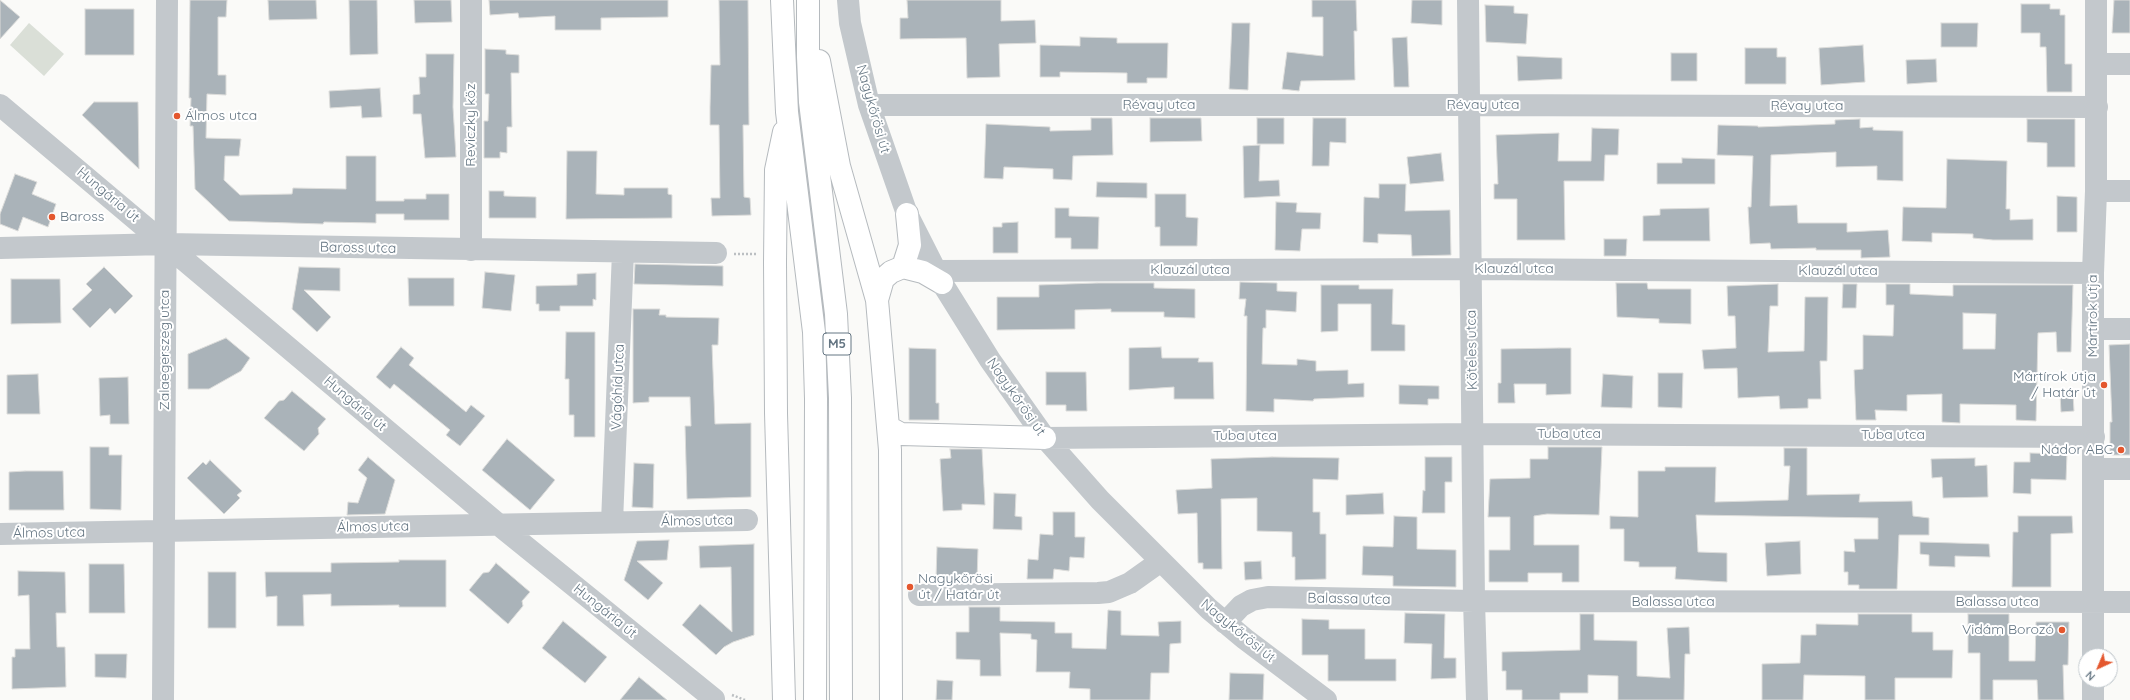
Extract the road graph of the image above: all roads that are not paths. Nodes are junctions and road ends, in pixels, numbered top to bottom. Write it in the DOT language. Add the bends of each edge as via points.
graph roads {
  1 [pos="167,0"];
  2 [pos="471,0"];
  3 [pos="782,0"];
  4 [pos="848,0"];
  5 [pos="1468,0"];
  6 [pos="2096,0"];
  7 [pos="808,9"];
  8 [pos="2096,64"];
  9 [pos="2130,64"];
  10 [pos="0,105"];
  11 [pos="869,105"];
  12 [pos="1468,105"];
  13 [pos="2097,107"];
  14 [pos="787,112"];
  15 [pos="2096,191"];
  16 [pos="2130,191"];
  17 [pos="907,214"];
  18 [pos="166,244"];
  19 [pos="0,248"];
  20 [pos="472,250"];
  21 [pos="623,252"];
  22 [pos="716,253"];
  23 [pos="903,267"];
  24 [pos="1471,269"];
  25 [pos="2093,273"];
  26 [pos="939,277"];
  27 [pos="877,300"];
  28 [pos="2093,329"];
  29 [pos="2130,329"];
  30 [pos="888,427"];
  31 [pos="1473,434"];
  32 [pos="2094,437"];
  33 [pos="1045,438"];
  34 [pos="2094,469"];
  35 [pos="2130,469"];
  36 [pos="747,520"];
  37 [pos="612,522"];
  38 [pos="499,525"];
  39 [pos="164,531"];
  40 [pos="0,534"];
  41 [pos="1161,561"];
  42 [pos="919,594"];
  43 [pos="1474,601"];
  44 [pos="2094,602"];
  45 [pos="2130,602"];
  46 [pos="1226,623"];
  47 [pos="2094,648"];
  48 [pos="2093,688"];
  49 [pos="714,699"];
  50 [pos="163,700"];
  51 [pos="784,700"];
  52 [pos="815,700"];
  53 [pos="841,700"];
  54 [pos="891,700"];
  55 [pos="1326,700"];
  56 [pos="1477,700"];
  57 [pos="2093,700"];
  1 -- 18 [label="street, Zalaegerszeg utca"];
  2 -- 20 [label="street, Reviczky köz"];
  3 -- 14 [label="main road, M5"];
  4 -- 11 [label="street, Nagykőrösi út" via="850,23"];
  5 -- 12 [label="street, Köteles utca"];
  6 -- 8 [label="street, Mártírok útja"];
  7 -- 27 [label="main road" via="839,166"];
  7 -- 53 [label="main road, M5" via="811,110 836,322 840,421"];
  8 -- 9 [label="street"];
  8 -- 13 [label="street, Mártírok útja"];
  10 -- 18 [label="street, Hungária út"];
  11 -- 12 [label="street, Révay utca"];
  11 -- 17 [label="street, Nagykőrösi út"];
  12 -- 13 [label="street, Révay utca"];
  12 -- 24 [label="street, Köteles utca"];
  13 -- 15 [label="street, Mártírok útja"];
  14 -- 51 [label="main road" via="776,170 775,262 776,413"];
  14 -- 52 [label="main road, M5" via="814,332"];
  15 -- 16 [label="street"];
  15 -- 25 [label="street, Mártírok útja"];
  17 -- 23 [label="main road" via="910,245"];
  17 -- 26 [label="street, Nagykőrösi út"];
  18 -- 19 [label="street, Baross utca"];
  18 -- 20 [label="street, Baross utca"];
  18 -- 38 [label="street, Hungária út"];
  18 -- 39 [label="street, Zalaegerszeg utca"];
  20 -- 21 [label="street, Baross utca"];
  21 -- 22 [label="street, Baross utca"];
  21 -- 37 [label="street, Vágóhíd utca"];
  23 -- 26 [label="main road"];
  23 -- 27 [label="main road" via="883,279"];
  24 -- 25 [label="street, Klauzál utca"];
  24 -- 26 [label="street, Klauzál utca"];
  24 -- 31 [label="street, Köteles utca"];
  25 -- 28 [label="street, Mártírok útja"];
  26 -- 33 [label="street, Nagykőrösi út" via="990,360"];
  27 -- 30 [label="main road"];
  28 -- 29 [label="street"];
  28 -- 32 [label="street, Mártírok útja"];
  30 -- 33 [label="main road" via="900,434"];
  30 -- 54 [label="main road"];
  31 -- 32 [label="street, Tuba utca"];
  31 -- 33 [label="street, Tuba utca"];
  31 -- 43 [label="street, Köteles utca"];
  32 -- 34 [label="street, Mártírok útja"];
  33 -- 41 [label="street, Nagykőrösi út" via="1100,500"];
  34 -- 35 [label="street"];
  34 -- 44 [label="street, Mártírok útja"];
  36 -- 37 [label="street, Álmos utca"];
  37 -- 38 [label="street, Álmos utca"];
  38 -- 39 [label="street, Álmos utca"];
  38 -- 49 [label="street, Hungária út"];
  39 -- 40 [label="street, Álmos utca"];
  39 -- 50 [label="street, Zalaegerszeg utca"];
  41 -- 42 [label="street" via="1130,583 1103,592"];
  41 -- 46 [label="street, Nagykőrösi út"];
  43 -- 44 [label="street, Balassa utca"];
  43 -- 46 [label="street, Balassa utca" via="1268,597 1252,600 1241,606"];
  43 -- 56 [label="street, Köteles utca"];
  44 -- 45 [label="street, Balassa utca"];
  44 -- 47 [label="street, Mártírok útja"];
  46 -- 55 [label="street, Nagykőrösi út"];
  48 -- 57 [label="street"];
}
